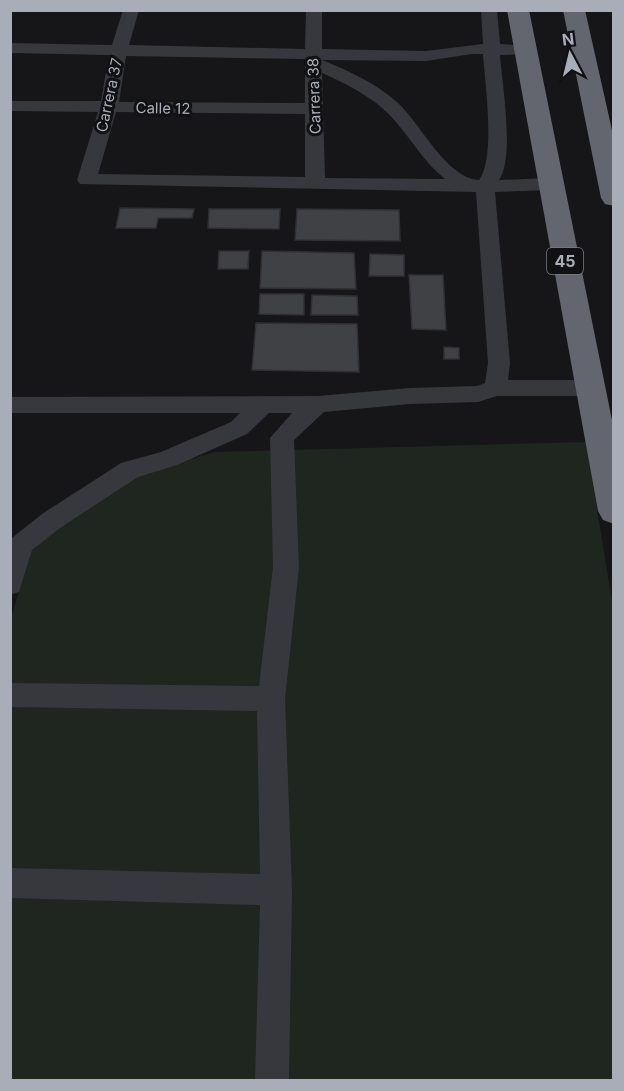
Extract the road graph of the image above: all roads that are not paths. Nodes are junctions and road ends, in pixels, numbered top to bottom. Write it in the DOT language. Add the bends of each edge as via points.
graph roads {
  1 [pos="131,10"];
  2 [pos="314,10"];
  3 [pos="489,10"];
  4 [pos="518,10"];
  5 [pos="574,10"];
  6 [pos="10,48"];
  7 [pos="491,48"];
  8 [pos="118,49"];
  9 [pos="524,50"];
  10 [pos="426,56"];
  11 [pos="312,57"];
  12 [pos="352,81"];
  13 [pos="315,104"];
  14 [pos="10,106"];
  15 [pos="109,107"];
  16 [pos="315,182"];
  17 [pos="549,184"];
  18 [pos="477,185"];
  19 [pos="614,198"];
  20 [pos="496,388"];
  21 [pos="591,388"];
  22 [pos="318,404"];
  23 [pos="10,405"];
  24 [pos="263,405"];
  25 [pos="614,510"];
  26 [pos="16,545"];
  27 [pos="10,584"];
  28 [pos="10,695"];
  29 [pos="271,699"];
  30 [pos="10,883"];
  31 [pos="276,890"];
  32 [pos="272,1080"];
  1 -- 8 [label="street, Carrera 37"];
  2 -- 11 [label="street, Carrera 38"];
  3 -- 7 [label="street"];
  4 -- 9 [label="highway, 45"];
  5 -- 19 [label="highway"];
  6 -- 8 [label="street"];
  7 -- 9 [label="street"];
  7 -- 10 [label="street"];
  7 -- 18 [label="street" via="498,153 495,172"];
  8 -- 11 [label="street"];
  8 -- 15 [label="street, Carrera 37"];
  9 -- 17 [label="highway, 45"];
  10 -- 11 [label="street"];
  10 -- 12 [label="street" via="412,64"];
  11 -- 12 [label="street"];
  11 -- 13 [label="street, Carrera 38"];
  12 -- 13 [label="street"];
  12 -- 18 [label="street" via="394,109 434,162 449,175"];
  13 -- 15 [label="street, Calle 12"];
  13 -- 16 [label="street, Carrera 38"];
  14 -- 15 [label="street, Calle 12"];
  15 -- 16 [label="street, Carrera 37" via="87,180"];
  16 -- 18 [label="street"];
  17 -- 18 [label="street"];
  17 -- 21 [label="highway, 45"];
  18 -- 20 [label="street" via="499,363"];
  20 -- 21 [label="street"];
  20 -- 22 [label="street" via="478,394"];
  21 -- 25 [label="highway, 45"];
  22 -- 24 [label="street"];
  22 -- 29 [label="street" via="282,438 286,567"];
  23 -- 24 [label="street"];
  24 -- 26 [label="street" via="239,428 168,459 130,470"];
  26 -- 27 [label="street"];
  28 -- 29 [label="street"];
  29 -- 31 [label="street"];
  30 -- 31 [label="street"];
  31 -- 32 [label="street"];
}
